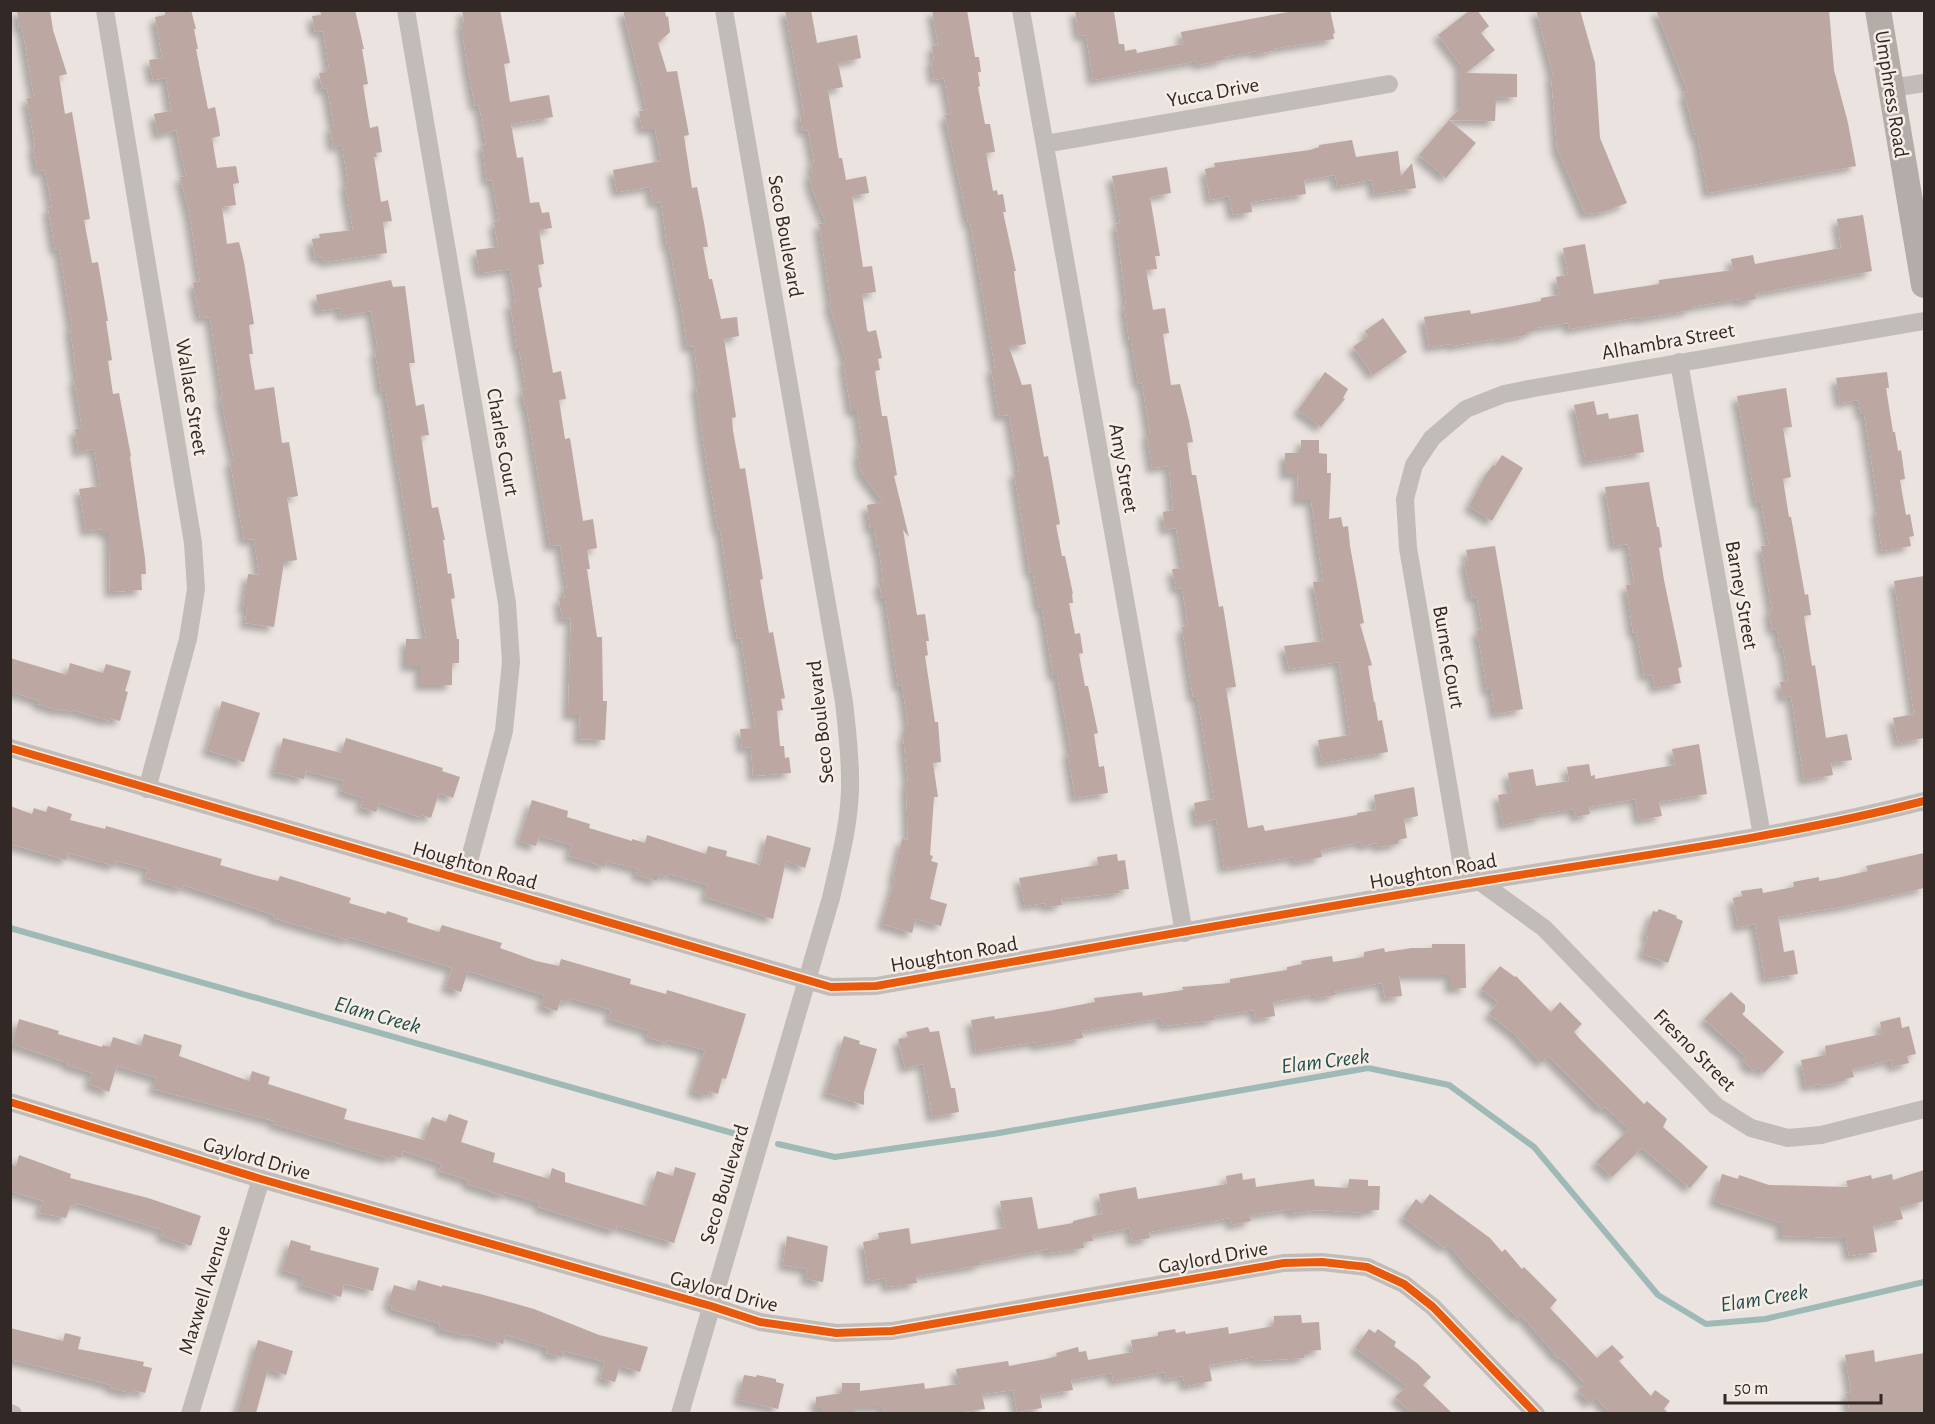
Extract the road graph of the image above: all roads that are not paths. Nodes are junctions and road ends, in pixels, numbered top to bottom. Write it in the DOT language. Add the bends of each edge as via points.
graph roads {
  1 [pos="105,10"];
  2 [pos="406,10"];
  3 [pos="724,10"];
  4 [pos="1021,10"];
  5 [pos="1878,10"];
  6 [pos="1924,83"];
  7 [pos="1389,84"];
  8 [pos="1891,88"];
  9 [pos="1044,144"];
  10 [pos="1924,285"];
  11 [pos="1924,321"];
  12 [pos="1679,362"];
  13 [pos="1432,438"];
  14 [pos="10,748"];
  15 [pos="147,789"];
  16 [pos="1924,801"];
  17 [pos="1762,836"];
  18 [pos="464,880"];
  19 [pos="1479,881"];
  20 [pos="1184,933"];
  21 [pos="808,981"];
  22 [pos="10,1102"];
  23 [pos="1924,1109"];
  24 [pos="261,1179"];
  25 [pos="711,1306"];
  26 [pos="190,1413"];
  27 [pos="680,1413"];
  28 [pos="1536,1413"];
  1 -- 15 [label="street, Wallace Street" via="193,543 196,589 188,639"];
  2 -- 18 [label="street, Charles Court" via="507,603 512,663 504,731"];
  3 -- 21 [label="street, Seco Boulevard" via="848,742 846,836"];
  4 -- 9 [label="street, Amy Street"];
  5 -- 8 [label="street, Umphress Road"];
  6 -- 8 [label="street"];
  7 -- 9 [label="street, Yucca Drive"];
  8 -- 10 [label="street, Umphress Road"];
  9 -- 20 [label="street, Amy Street"];
  11 -- 12 [label="street, Alhambra Street"];
  12 -- 13 [label="street, Alhambra Street" via="1504,394 1466,409"];
  12 -- 17 [label="street, Barney Street"];
  13 -- 19 [label="street, Burnet Court" via="1414,465 1405,499 1408,548 1461,860"];
  14 -- 15 [label="street, Houghton Road"];
  15 -- 18 [label="street, Houghton Road"];
  16 -- 17 [label="street, Houghton Road"];
  17 -- 19 [label="street, Houghton Road"];
  18 -- 21 [label="street, Houghton Road"];
  19 -- 20 [label="street, Houghton Road"];
  19 -- 23 [label="street, Fresno Street" via="1544,927 1716,1106 1751,1128 1788,1138 1821,1135"];
  20 -- 21 [label="street, Houghton Road" via="876,986 831,987"];
  21 -- 25 [label="street, Seco Boulevard"];
  22 -- 24 [label="street, Gaylord Drive"];
  24 -- 25 [label="street, Gaylord Drive"];
  24 -- 26 [label="street, Maxwell Avenue"];
  25 -- 27 [label="street, Seco Boulevard"];
  25 -- 28 [label="street, Gaylord Drive" via="760,1322 836,1333 892,1331 1284,1263 1367,1267 1404,1284 1433,1307"];
}
